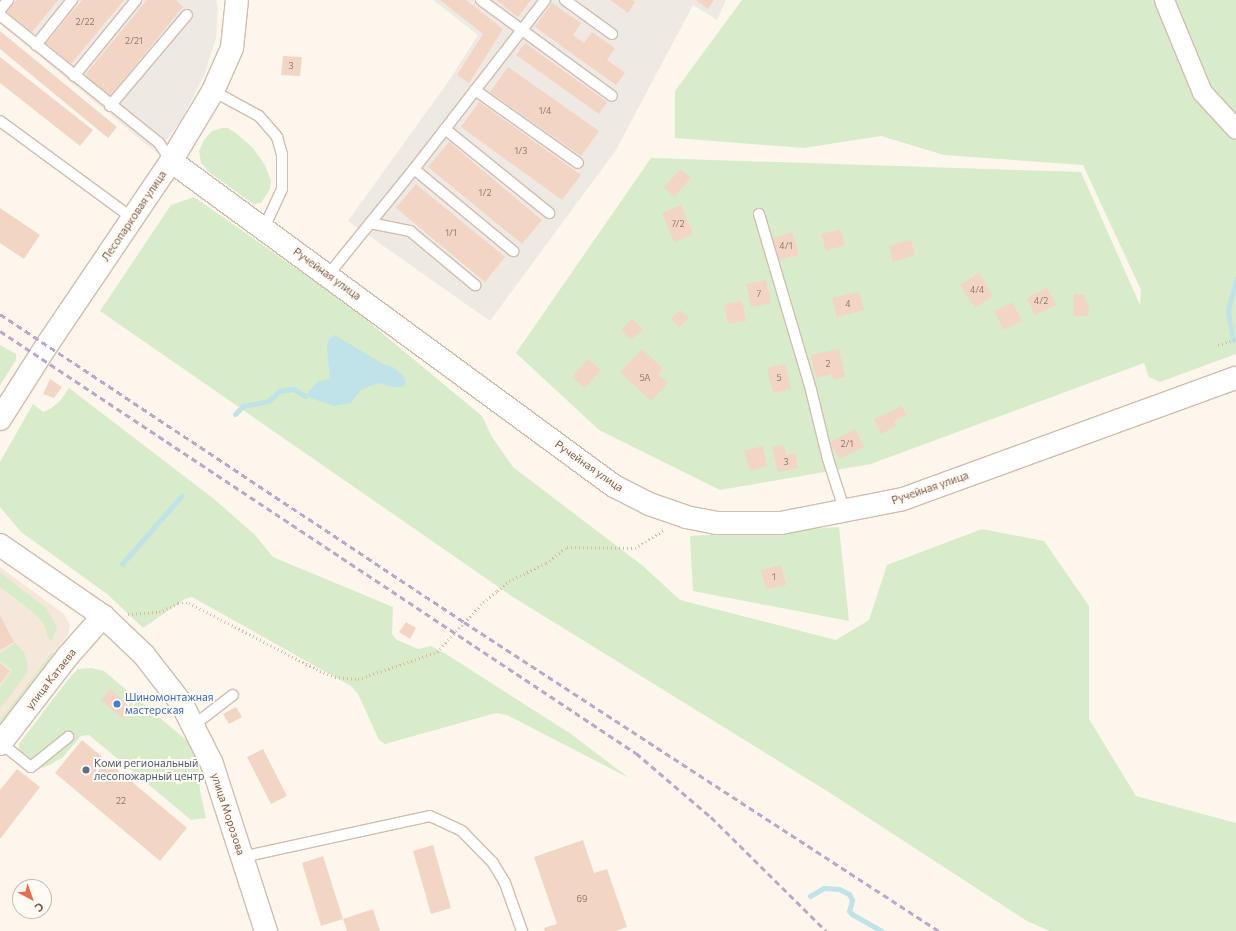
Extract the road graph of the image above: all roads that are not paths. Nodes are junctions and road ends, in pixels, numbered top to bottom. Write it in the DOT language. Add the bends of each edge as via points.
graph roads {
  1 [pos="8,0"];
  2 [pos="72,0"];
  3 [pos="136,0"];
  4 [pos="237,0"];
  5 [pos="481,0"];
  6 [pos="545,0"];
  7 [pos="565,0"];
  8 [pos="1164,0"];
  9 [pos="0,10"];
  10 [pos="0,15"];
  11 [pos="187,15"];
  12 [pos="521,31"];
  13 [pos="612,34"];
  14 [pos="36,45"];
  15 [pos="74,76"];
  16 [pos="475,90"];
  17 [pos="213,91"];
  18 [pos="612,96"];
  19 [pos="110,106"];
  20 [pos="0,121"];
  21 [pos="445,129"];
  22 [pos="1236,129"];
  23 [pos="171,161"];
  24 [pos="578,163"];
  25 [pos="414,169"];
  26 [pos="549,213"];
  27 [pos="759,214"];
  28 [pos="132,218"];
  29 [pos="370,223"];
  30 [pos="264,228"];
  31 [pos="513,251"];
  32 [pos="328,275"];
  33 [pos="475,285"];
  34 [pos="1236,378"];
  35 [pos="0,419"];
  36 [pos="845,512"];
  37 [pos="0,545"];
  38 [pos="103,616"];
  39 [pos="233,695"];
  40 [pos="194,725"];
  41 [pos="68,737"];
  42 [pos="0,744"];
  43 [pos="242,857"];
  44 [pos="266,931"];
  45 [pos="522,931"];
  1 -- 9 [label="lane"];
  2 -- 14 [label="lane"];
  3 -- 15 [label="lane"];
  4 -- 17 [label="street, Лесопарковая улица" via="232,48"];
  5 -- 12 [label="lane"];
  6 -- 12 [label="lane"];
  7 -- 13 [label="lane"];
  8 -- 22 [label="street" via="1202,92"];
  10 -- 14 [label="lane"];
  11 -- 19 [label="lane"];
  12 -- 16 [label="lane"];
  12 -- 18 [label="lane"];
  14 -- 15 [label="lane"];
  15 -- 19 [label="lane"];
  16 -- 21 [label="lane"];
  16 -- 24 [label="lane"];
  17 -- 23 [label="street, Лесопарковая улица"];
  17 -- 30 [label="lane" via="259,116 277,136 282,154 282,189"];
  19 -- 23 [label="lane" via="159,143"];
  20 -- 28 [label="lane"];
  21 -- 25 [label="lane"];
  21 -- 26 [label="lane"];
  23 -- 28 [label="street, Лесопарковая улица"];
  23 -- 30 [label="street, Ручейная улица"];
  25 -- 29 [label="lane"];
  25 -- 31 [label="lane"];
  27 -- 36 [label="lane"];
  28 -- 35 [label="street, Лесопарковая улица"];
  29 -- 32 [label="lane"];
  29 -- 33 [label="lane" via="410,231"];
  30 -- 32 [label="street, Ручейная улица"];
  32 -- 36 [label="street, Ручейная улица" via="614,486 649,504 686,517 749,525 781,523"];
  34 -- 36 [label="street, Ручейная улица" via="903,499"];
  37 -- 38 [label="street, улица Морозова"];
  38 -- 40 [label="street, улица Морозова" via="155,668"];
  38 -- 42 [label="street, улица Катаева" via="67,657"];
  39 -- 40 [label="lane"];
  40 -- 43 [label="street, улица Морозова" via="212,764"];
  41 -- 42 [label="lane" via="31,767"];
  43 -- 44 [label="street, улица Морозова"];
  43 -- 45 [label="lane" via="430,816 462,831 493,863 505,882"];
}
